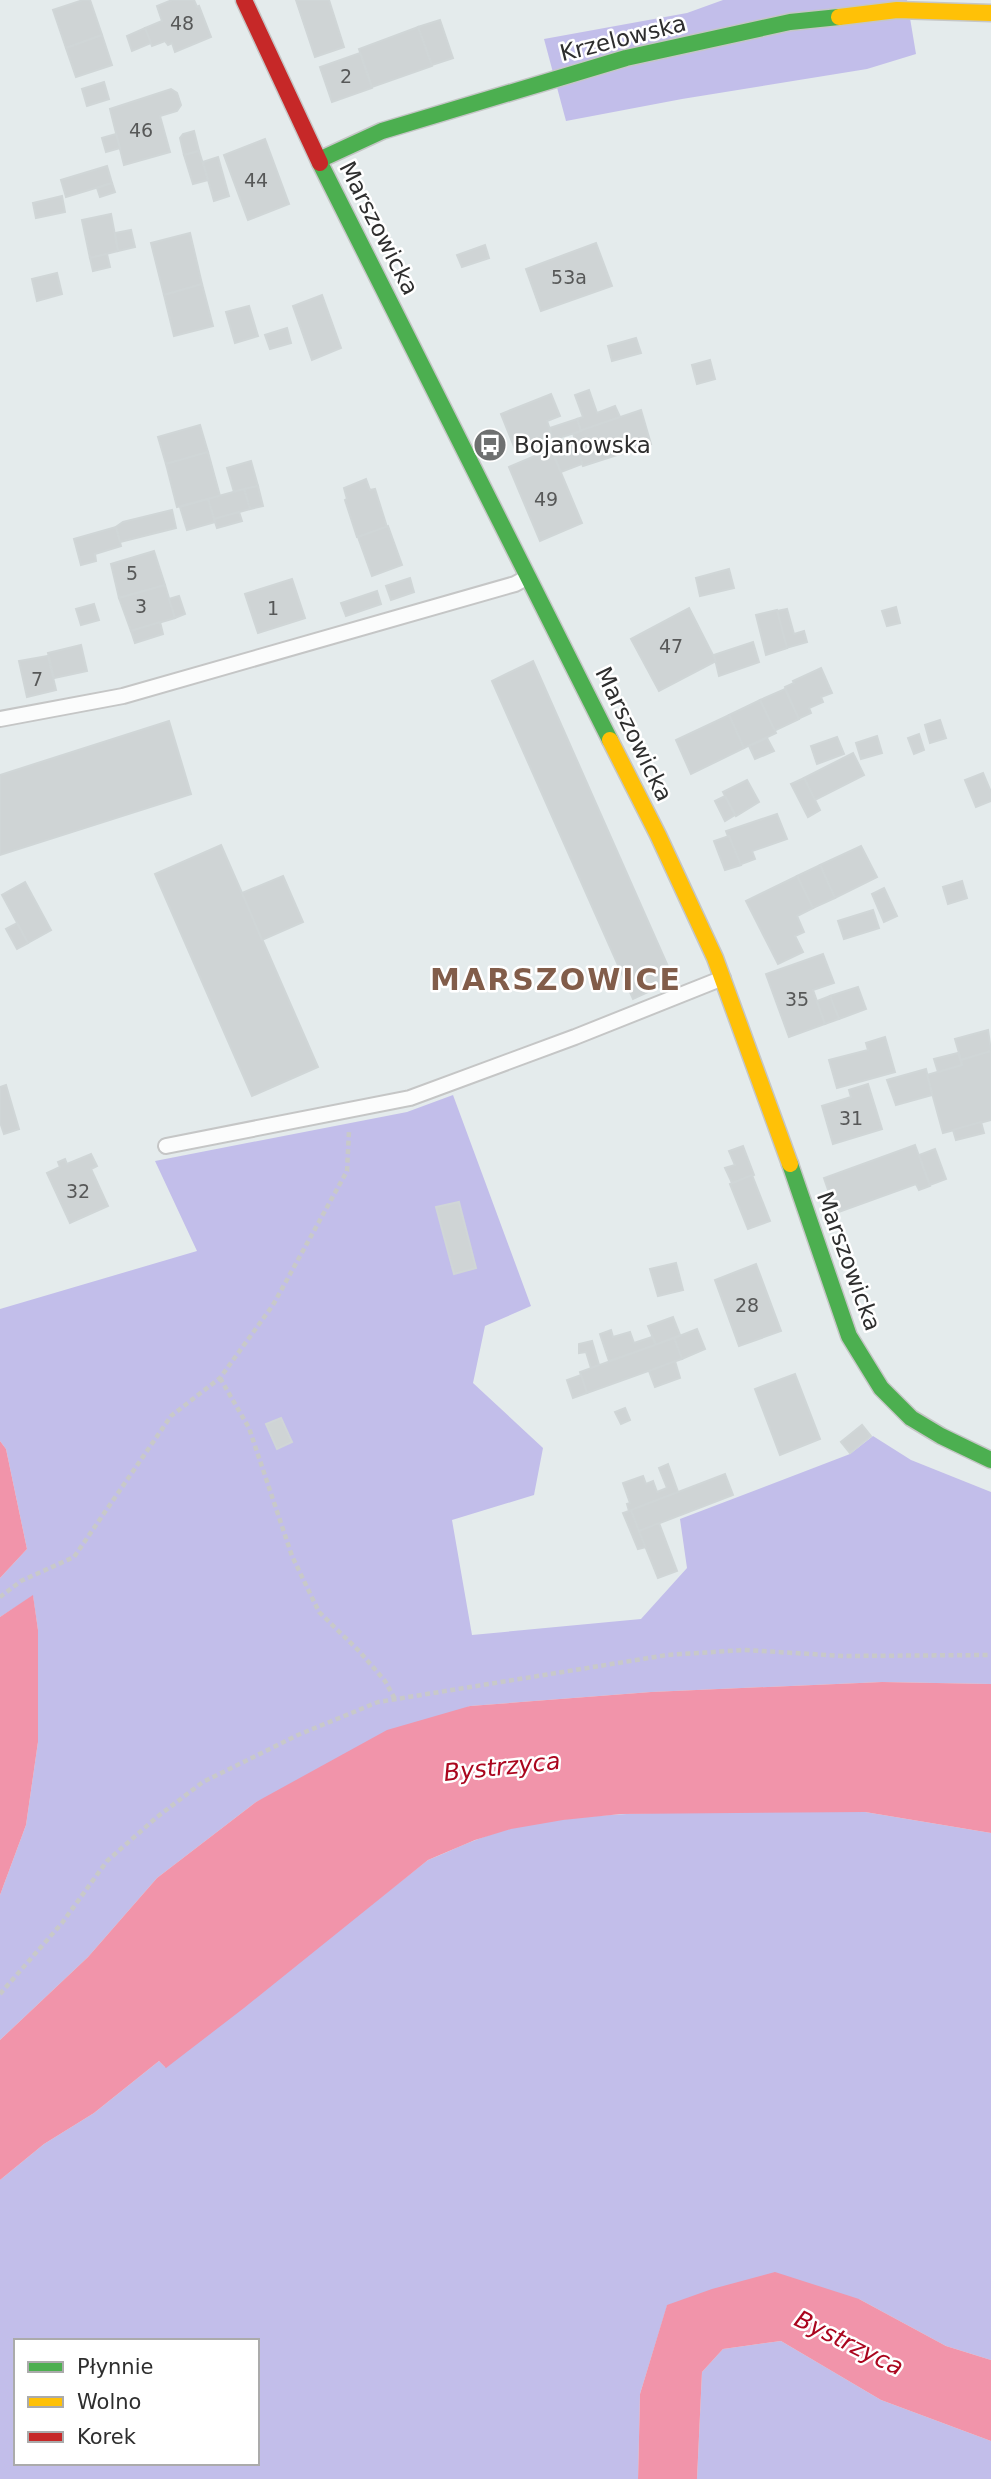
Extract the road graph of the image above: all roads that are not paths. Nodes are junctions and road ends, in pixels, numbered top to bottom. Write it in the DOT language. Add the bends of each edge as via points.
graph roads {
  1 [pos="244,0"];
  2 [pos="991,13"];
  3 [pos="319,160"];
  4 [pos="530,576"];
  5 [pos="0,719"];
  6 [pos="723,978"];
  7 [pos="166,1146"];
  8 [pos="991,1460"];
  1 -- 3 [label="street, Marszowicka"];
  2 -- 3 [label="street, Krzelowska" via="897,10 777,25 626,58 382,131"];
  3 -- 4 [label="street, Marszowicka"];
  4 -- 5 [label="lane" via="149,689"];
  4 -- 6 [label="street, Marszowicka"];
  6 -- 7 [label="lane" via="410,1098"];
  6 -- 8 [label="street, Marszowicka" via="849,1336 881,1388 911,1418"];
}
